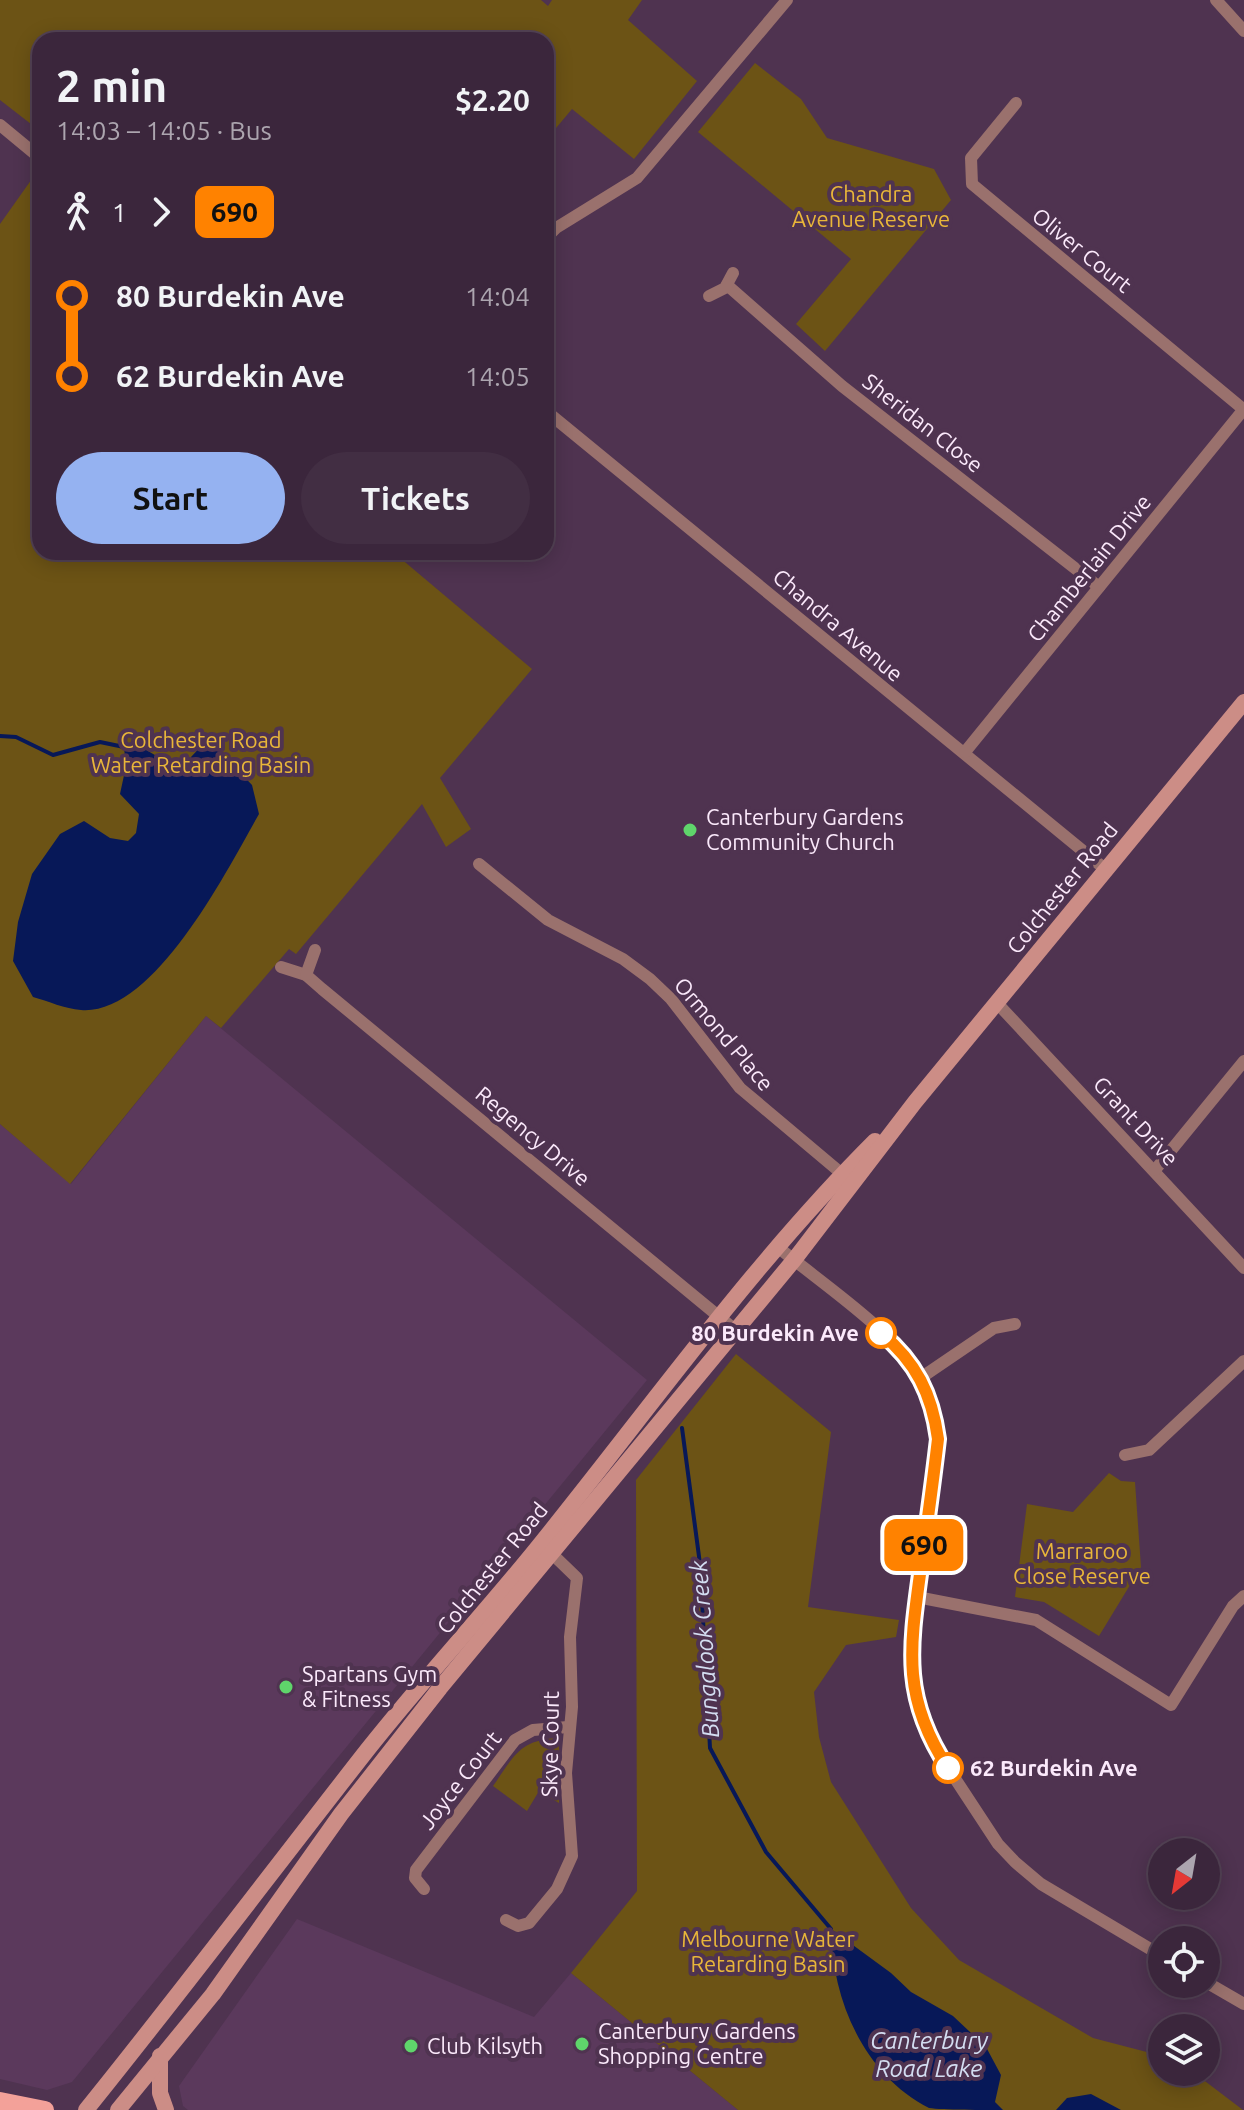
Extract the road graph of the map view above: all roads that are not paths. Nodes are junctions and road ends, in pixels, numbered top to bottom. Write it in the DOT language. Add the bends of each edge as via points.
graph roads {
  1 [pos="787,0"];
  2 [pos="1216,0"];
  3 [pos="1244,31"];
  4 [pos="1016,103"];
  5 [pos="0,125"];
  6 [pos="32,151"];
  7 [pos="554,230"];
  8 [pos="709,296"];
  9 [pos="1244,409"];
  10 [pos="554,418"];
  11 [pos="1099,587"];
  12 [pos="1244,702"];
  13 [pos="965,752"];
  14 [pos="479,864"];
  15 [pos="1105,869"];
  16 [pos="315,950"];
  17 [pos="281,967"];
  18 [pos="306,975"];
  19 [pos="997,1003"];
  20 [pos="1244,1061"];
  21 [pos="1155,1170"];
  22 [pos="848,1179"];
  23 [pos="779,1248"];
  24 [pos="794,1260"];
  25 [pos="1244,1268"];
  26 [pos="719,1316"];
  27 [pos="1015,1324"];
  28 [pos="734,1329"];
  29 [pos="1244,1361"];
  30 [pos="922,1377"];
  31 [pos="1125,1455"];
  32 [pos="546,1548"];
  33 [pos="1244,1596"];
  34 [pos="917,1597"];
  35 [pos="568,1727"];
  36 [pos="422,1887"];
  37 [pos="506,1920"];
  38 [pos="1148,1948"];
  39 [pos="1220,1990"];
  40 [pos="1244,2004"];
  41 [pos="160,2056"];
  42 [pos="0,2101"];
  43 [pos="45,2110"];
  44 [pos="86,2110"];
  45 [pos="118,2110"];
  46 [pos="166,2110"];
  1 -- 7 [label="street" via="637,178"];
  2 -- 3 [label="street"];
  4 -- 9 [label="street, Oliver Court" via="971,158 972,184"];
  5 -- 6 [label="street"];
  8 -- 11 [label="street, Sheridan Close" via="730,279 842,386"];
  9 -- 11 [label="street, Chamberlain Drive"];
  10 -- 13 [label="street, Chandra Avenue"];
  11 -- 13 [label="street, Chamberlain Drive"];
  12 -- 15 [label="main road, Colchester Road"];
  13 -- 15 [label="street, Chandra Avenue"];
  14 -- 22 [label="street, Ormond Place" via="548,920 650,979 740,1088"];
  15 -- 19 [label="main road, Colchester Road"];
  16 -- 18 [label="street"];
  17 -- 18 [label="street, Regency Drive"];
  18 -- 26 [label="street, Regency Drive"];
  19 -- 21 [label="street, Grant Drive"];
  19 -- 22 [label="main road, Colchester Road"];
  20 -- 21 [label="street"];
  21 -- 25 [label="street, Grant Drive"];
  22 -- 23 [label="main road, Colchester Road"];
  22 -- 24 [label="main road, Colchester Road"];
  23 -- 24 [label="street"];
  23 -- 26 [label="main road, Colchester Road"];
  24 -- 28 [label="main road, Colchester Road"];
  24 -- 30 [label="street" via="896,1346"];
  26 -- 28 [label="street, Regency Drive"];
  26 -- 32 [label="main road, Colchester Road"];
  27 -- 30 [label="street" via="994,1328"];
  28 -- 32 [label="main road, Colchester Road"];
  29 -- 31 [label="street" via="1149,1450"];
  30 -- 34 [label="street" via="938,1439"];
  32 -- 35 [label="street, Skye Court" via="577,1578"];
  32 -- 41 [label="main road, Colchester Road" via="341,1814 263,1928"];
  32 -- 44 [label="main road, Colchester Road" via="371,1746"];
  33 -- 34 [label="street" via="1171,1705 1036,1620"];
  34 -- 38 [label="street" via="910,1650 919,1709 933,1745 998,1844 1041,1884"];
  35 -- 36 [label="street, Joyce Court" via="533,1730 515,1740 416,1870"];
  35 -- 37 [label="street, Skye Court" via="570,1866 529,1923 518,1926"];
  39 -- 40 [label="street"];
  41 -- 45 [label="main road, Colchester Road"];
  41 -- 46 [label="main road" via="160,2093"];
  42 -- 43 [label="main road"];
}
